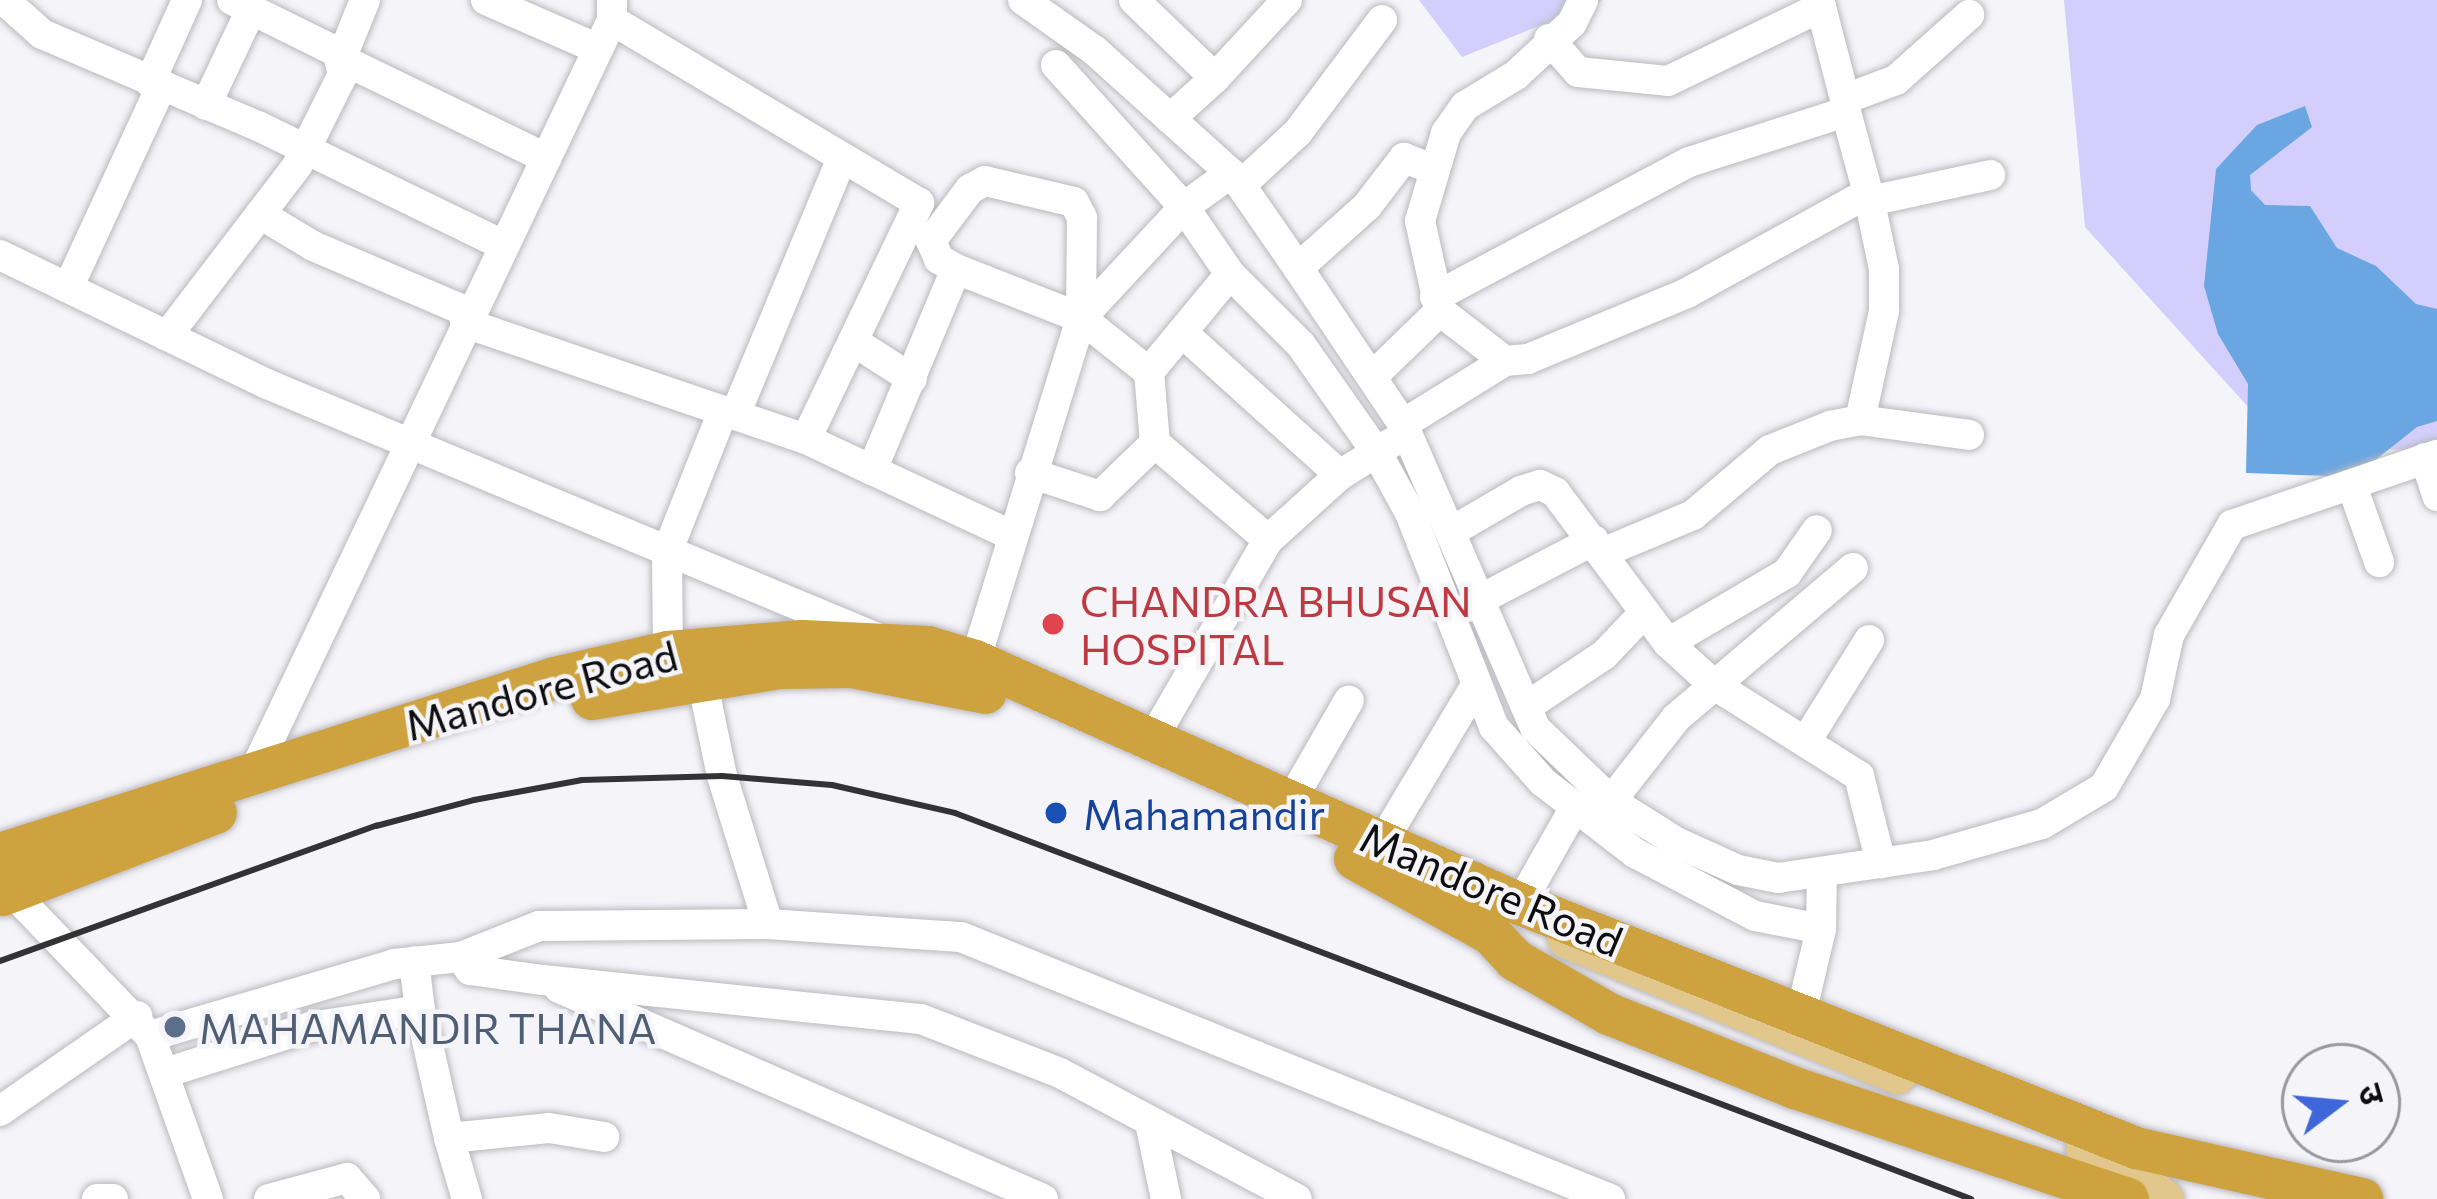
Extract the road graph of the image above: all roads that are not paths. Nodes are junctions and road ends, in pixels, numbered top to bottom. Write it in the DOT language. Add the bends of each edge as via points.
graph roads {
  1 [pos="4,0"];
  2 [pos="188,0"];
  3 [pos="365,0"];
  4 [pos="486,0"];
  5 [pos="1023,0"];
  6 [pos="1134,0"];
  7 [pos="1287,0"];
  8 [pos="1583,0"];
  9 [pos="1820,3"];
  10 [pos="242,5"];
  11 [pos="612,10"];
  12 [pos="1970,15"];
  13 [pos="1382,20"];
  14 [pos="1549,39"];
  15 [pos="598,49"];
  16 [pos="341,59"];
  17 [pos="1056,65"];
  18 [pos="1215,78"];
  19 [pos="156,85"];
  20 [pos="206,105"];
  21 [pos="1845,106"];
  22 [pos="1170,118"];
  23 [pos="304,149"];
  24 [pos="546,158"];
  25 [pos="842,158"];
  26 [pos="1430,168"];
  27 [pos="1990,176"];
  28 [pos="1236,179"];
  29 [pos="1869,197"];
  30 [pos="1184,207"];
  31 [pos="260,214"];
  32 [pos="501,244"];
  33 [pos="0,256"];
  34 [pos="1298,268"];
  35 [pos="956,269"];
  36 [pos="1231,274"];
  37 [pos="68,288"];
  38 [pos="1437,304"];
  39 [pos="467,318"];
  40 [pos="1082,318"];
  41 [pos="1184,334"];
  42 [pos="167,336"];
  43 [pos="853,341"];
  44 [pos="1505,362"];
  45 [pos="1148,372"];
  46 [pos="1376,373"];
  47 [pos="912,379"];
  48 [pos="729,413"];
  49 [pos="1860,420"];
  50 [pos="1404,428"];
  51 [pos="1969,435"];
  52 [pos="806,439"];
  53 [pos="409,443"];
  54 [pos="1154,443"];
  55 [pos="1377,453"];
  56 [pos="2431,457"];
  57 [pos="872,470"];
  58 [pos="1030,473"];
  59 [pos="1340,475"];
  60 [pos="2352,486"];
  61 [pos="2437,496"];
  62 [pos="1454,530"];
  63 [pos="1816,530"];
  64 [pos="1011,535"];
  65 [pos="1268,540"];
  66 [pos="1600,546"];
  67 [pos="667,551"];
  68 [pos="2379,562"];
  69 [pos="1853,568"];
  70 [pos="1483,598"];
  71 [pos="1643,614"];
  72 [pos="882,640"];
  73 [pos="1870,640"];
  74 [pos="1667,643"];
  75 [pos="689,660"];
  76 [pos="975,661"];
  77 [pos="1713,684"];
  78 [pos="1476,685"];
  79 [pos="1349,700"];
  80 [pos="1526,707"];
  81 [pos="1152,740"];
  82 [pos="1806,741"];
  83 [pos="254,772"];
  84 [pos="1611,800"];
  85 [pos="1291,801"];
  86 [pos="1574,808"];
  87 [pos="1381,844"];
  88 [pos="1880,863"];
  89 [pos="1822,872"];
  90 [pos="3,881"];
  91 [pos="768,923"];
  92 [pos="1521,928"];
  93 [pos="1821,929"];
  94 [pos="461,957"];
  95 [pos="414,961"];
  96 [pos="543,980"];
  97 [pos="420,1010"];
  98 [pos="1800,1018"];
  99 [pos="144,1026"];
  100 [pos="168,1072"];
  101 [pos="0,1112"];
  102 [pos="1150,1123"];
  103 [pos="604,1137"];
  104 [pos="449,1138"];
  105 [pos="97,1199"];
  106 [pos="113,1199"];
  107 [pos="208,1199"];
  108 [pos="269,1199"];
  109 [pos="365,1199"];
  110 [pos="467,1199"];
  111 [pos="1043,1199"];
  112 [pos="1166,1199"];
  113 [pos="1297,1199"];
  114 [pos="1610,1199"];
  115 [pos="2132,1199"];
  116 [pos="2166,1199"];
  117 [pos="2362,1199"];
  1 -- 19 [label="street" via="42,34"];
  2 -- 19 [label="street"];
  3 -- 16 [label="street"];
  4 -- 15 [label="street"];
  5 -- 22 [label="street"];
  6 -- 18 [label="street"];
  7 -- 18 [label="street"];
  8 -- 14 [label="street" via="1572,23"];
  9 -- 14 [label="street" via="1668,81 1578,72"];
  9 -- 21 [label="street"];
  10 -- 16 [label="street"];
  10 -- 20 [label="street"];
  11 -- 15 [label="street"];
  11 -- 25 [label="street"];
  12 -- 21 [label="street" via="1896,80"];
  13 -- 28 [label="street" via="1298,132"];
  14 -- 26 [label="street" via="1516,75 1465,106"];
  15 -- 24 [label="street"];
  16 -- 23 [label="street" via="343,74"];
  16 -- 24 [label="street"];
  17 -- 30 [label="street"];
  18 -- 22 [label="street"];
  19 -- 20 [label="street"];
  19 -- 37 [label="street"];
  20 -- 23 [label="street"];
  21 -- 29 [label="street"];
  21 -- 38 [label="street" via="1671,170"];
  22 -- 28 [label="street"];
  23 -- 31 [label="street"];
  23 -- 32 [label="street"];
  24 -- 32 [label="street"];
  25 -- 43 [label="street" via="919,203"];
  25 -- 48 [label="street"];
  26 -- 34 [label="street" via="1404,158 1367,206"];
  26 -- 38 [label="street" via="1420,221"];
  27 -- 29 [label="street"];
  28 -- 30 [label="street"];
  28 -- 34 [label="street"];
  29 -- 44 [label="street" via="1688,293"];
  29 -- 49 [label="street" via="1883,311"];
  30 -- 36 [label="street"];
  30 -- 40 [label="street"];
  31 -- 39 [label="street"];
  31 -- 42 [label="street"];
  32 -- 39 [label="street"];
  33 -- 37 [label="street"];
  34 -- 46 [label="street"];
  35 -- 40 [label="street"];
  35 -- 40 [label="street" via="938,260 931,241 970,189 986,181 1074,202 1082,218"];
  35 -- 47 [label="street"];
  36 -- 41 [label="street"];
  36 -- 55 [label="street" via="1301,345"];
  37 -- 42 [label="street"];
  38 -- 44 [label="street"];
  38 -- 46 [label="street"];
  39 -- 48 [label="street"];
  39 -- 53 [label="street"];
  40 -- 45 [label="street"];
  40 -- 58 [label="street"];
  41 -- 45 [label="street"];
  41 -- 59 [label="street"];
  42 -- 53 [label="street"];
  43 -- 47 [label="street"];
  43 -- 52 [label="street"];
  44 -- 50 [label="street"];
  45 -- 54 [label="street"];
  46 -- 50 [label="street"];
  47 -- 57 [label="street"];
  48 -- 52 [label="street"];
  48 -- 67 [label="street"];
  49 -- 51 [label="street"];
  49 -- 66 [label="street" via="1793,438 1693,515"];
  50 -- 55 [label="street"];
  50 -- 62 [label="street"];
  52 -- 57 [label="street"];
  53 -- 67 [label="street"];
  53 -- 83 [label="street"];
  54 -- 58 [label="street" via="1100,496"];
  54 -- 65 [label="street"];
  55 -- 59 [label="street"];
  55 -- 78 [label="street" via="1410,513"];
  56 -- 60 [label="street"];
  56 -- 61 [label="street"];
  57 -- 64 [label="street"];
  58 -- 64 [label="street"];
  59 -- 65 [label="street"];
  60 -- 68 [label="street"];
  60 -- 88 [label="street" via="2282,502 2232,525 2169,635 2155,699 2104,787 2042,824"];
  62 -- 66 [label="street" via="1540,485"];
  62 -- 70 [label="street"];
  63 -- 74 [label="street" via="1787,573"];
  64 -- 76 [label="street"];
  65 -- 81 [label="street"];
  66 -- 70 [label="street"];
  66 -- 71 [label="street"];
  67 -- 72 [label="street"];
  67 -- 75 [label="street"];
  69 -- 77 [label="street"];
  70 -- 80 [label="street"];
  71 -- 74 [label="street"];
  71 -- 80 [label="street" via="1604,655"];
  72 -- 75 [label="highway, Mandore Road"];
  72 -- 76 [label="highway, Mandore Road"];
  73 -- 82 [label="street"];
  74 -- 77 [label="street"];
  75 -- 83 [label="highway, Mandore Road" via="556,678"];
  75 -- 90 [label="highway, Mandore Road" via="620,692 318,777"];
  75 -- 91 [label="street"];
  75 -- 92 [label="highway, Mandore Road" via="851,667 970,688"];
  76 -- 81 [label="highway, Mandore Road"];
  77 -- 82 [label="street"];
  77 -- 84 [label="street"];
  78 -- 86 [label="street" via="1494,727"];
  78 -- 87 [label="street"];
  79 -- 85 [label="street"];
  80 -- 84 [label="street" via="1561,759"];
  81 -- 85 [label="highway, Mandore Road"];
  82 -- 88 [label="street" via="1859,776"];
  83 -- 90 [label="highway, Mandore Road"];
  84 -- 89 [label="street" via="1738,870 1778,878"];
  85 -- 87 [label="highway, Mandore Road"];
  86 -- 92 [label="street"];
  86 -- 93 [label="street" via="1704,896"];
  87 -- 92 [label="highway, Mandore Road"];
  88 -- 89 [label="street"];
  89 -- 93 [label="street"];
  90 -- 99 [label="street"];
  91 -- 94 [label="street" via="539,926"];
  91 -- 114 [label="street" via="961,937"];
  92 -- 98 [label="highway, Mandore Road"];
  92 -- 115 [label="highway, Mandore Road" via="1515,960 1609,1014 1796,1088"];
  92 -- 116 [label="main road" via="2118,1161"];
  93 -- 98 [label="street"];
  94 -- 95 [label="street"];
  94 -- 96 [label="street" via="470,970"];
  95 -- 97 [label="street"];
  95 -- 99 [label="street"];
  96 -- 102 [label="street" via="921,1018 1060,1073"];
  96 -- 111 [label="street"];
  97 -- 100 [label="street" via="310,1028"];
  97 -- 104 [label="street"];
  98 -- 117 [label="highway, Mandore Road" via="2136,1148"];
  99 -- 100 [label="street"];
  99 -- 101 [label="street"];
  100 -- 107 [label="street"];
  102 -- 112 [label="street"];
  102 -- 113 [label="street"];
  103 -- 104 [label="street" via="549,1128"];
  104 -- 110 [label="street"];
  105 -- 106 [label="street"];
  108 -- 109 [label="street" via="347,1178"];
}
